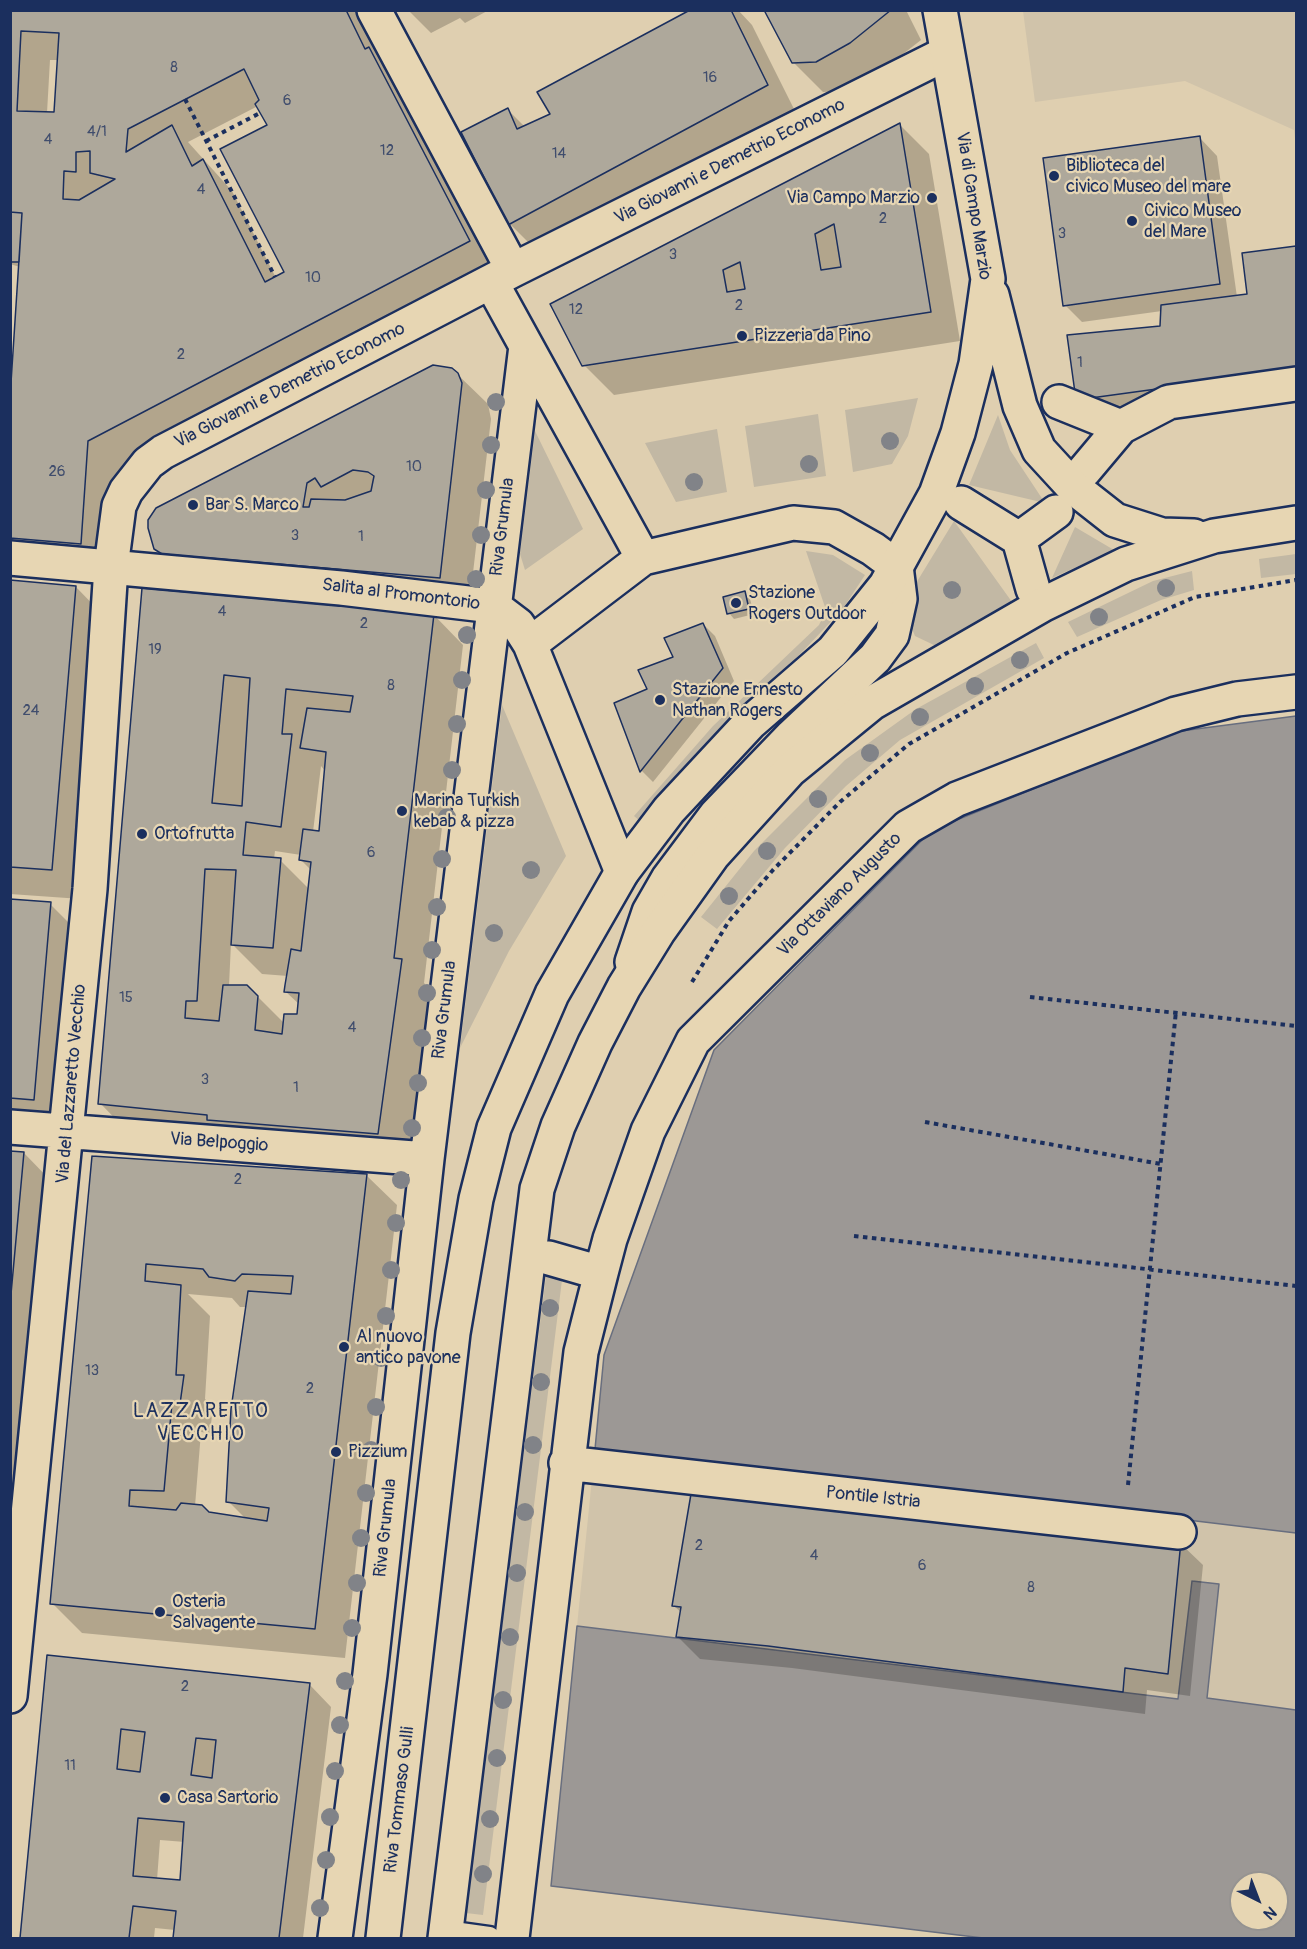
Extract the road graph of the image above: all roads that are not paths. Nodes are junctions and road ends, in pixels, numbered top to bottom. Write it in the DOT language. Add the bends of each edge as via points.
graph roads {
  1 [pos="374,10"];
  2 [pos="940,10"];
  3 [pos="947,53"];
  4 [pos="502,276"];
  5 [pos="988,279"];
  6 [pos="526,346"];
  7 [pos="1296,384"];
  8 [pos="1059,402"];
  9 [pos="1121,427"];
  10 [pos="1084,471"];
  11 [pos="136,476"];
  12 [pos="961,503"];
  13 [pos="1056,512"];
  14 [pos="1296,523"];
  15 [pos="1214,536"];
  16 [pos="1019,539"];
  17 [pos="10,558"];
  18 [pos="643,558"];
  19 [pos="896,566"];
  20 [pos="111,567"];
  21 [pos="1033,590"];
  22 [pos="494,606"];
  23 [pos="530,644"];
  24 [pos="1296,692"];
  25 [pos="622,872"];
  26 [pos="624,987"];
  27 [pos="10,1127"];
  28 [pos="68,1132"];
  29 [pos="427,1159"];
  30 [pos="549,1258"];
  31 [pos="601,1273"];
  32 [pos="567,1463"];
  33 [pos="1179,1532"];
  34 [pos="10,1696"];
  35 [pos="446,1935"];
  36 [pos="335,1938"];
  37 [pos="383,1938"];
  38 [pos="489,1938"];
  39 [pos="512,1938"];
  1 -- 4 [label="street"];
  2 -- 3 [label="street, Via di Campo Marzio"];
  3 -- 4 [label="street, Via Giovanni e Demetrio Economo"];
  3 -- 5 [label="street, Via di Campo Marzio"];
  4 -- 6 [label="street"];
  4 -- 11 [label="street, Via Giovanni e Demetrio Economo" via="163,452"];
  5 -- 15 [label="street" via="1020,406 1039,450 1073,487 1115,520 1162,535"];
  5 -- 19 [label="street, Via di Campo Marzio" via="976,364 958,434 936,494"];
  6 -- 18 [label="street"];
  6 -- 22 [label="street, Riva Grumula"];
  7 -- 9 [label="street" via="1169,402"];
  8 -- 9 [label="street"];
  9 -- 10 [label="street"];
  11 -- 20 [label="street, Via del Lazzaretto Vecchio" via="119,506"];
  12 -- 16 [label="street"];
  13 -- 16 [label="street"];
  14 -- 15 [label="street"];
  15 -- 26 [label="street" via="1115,569 1042,605 872,703 790,770 713,855"];
  16 -- 21 [label="street"];
  17 -- 20 [label="street, Salita al Promontorio"];
  18 -- 19 [label="street" via="793,523 834,527"];
  18 -- 23 [label="street"];
  19 -- 25 [label="street" via="886,585 833,651 750,723 669,810"];
  19 -- 26 [label="street" via="900,599 892,635 875,658 716,815 668,879 649,912"];
  20 -- 22 [label="street, Salita al Promontorio"];
  20 -- 28 [label="street, Via del Lazzaretto Vecchio" via="90,889"];
  22 -- 23 [label="street, Salita al Promontorio" via="518,625"];
  22 -- 29 [label="street, Riva Grumula"];
  23 -- 25 [label="street, Salita al Promontorio"];
  24 -- 31 [label="street, Via Ottaviano Augusto" via="1237,699 1176,714 957,799 908,827 693,1041 648,1131"];
  25 -- 37 [label="street, Riva Tommaso Gulli" via="552,994 494,1128 485,1162 453,1333"];
  26 -- 35 [label="street" via="558,1126 537,1189"];
  27 -- 28 [label="street, Via Belpoggio"];
  28 -- 29 [label="street, Via Belpoggio"];
  28 -- 34 [label="street, Via del Lazzaretto Vecchio"];
  29 -- 36 [label="street, Riva Grumula" via="370,1674"];
  30 -- 31 [label="street"];
  31 -- 32 [label="street" via="581,1352"];
  32 -- 33 [label="street, Pontile Istria"];
  32 -- 39 [label="street"];
  35 -- 38 [label="lane"];
}
